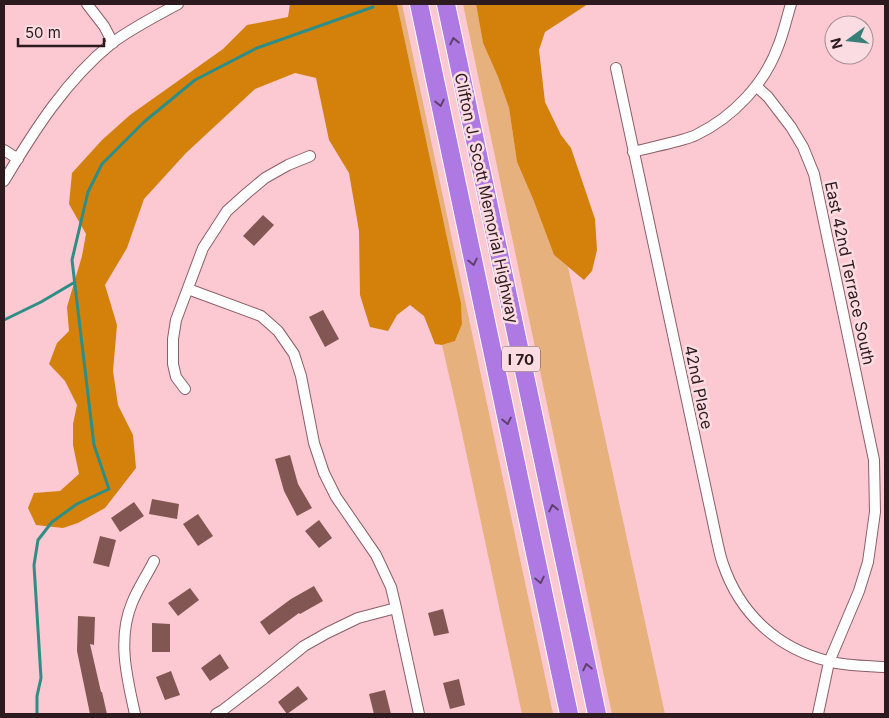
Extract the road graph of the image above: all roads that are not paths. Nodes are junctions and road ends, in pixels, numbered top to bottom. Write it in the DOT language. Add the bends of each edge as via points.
graph roads {
  1 [pos="87,4"];
  2 [pos="178,4"];
  3 [pos="418,4"];
  4 [pos="446,4"];
  5 [pos="791,4"];
  6 [pos="113,43"];
  7 [pos="616,68"];
  8 [pos="756,86"];
  9 [pos="4,150"];
  10 [pos="633,152"];
  11 [pos="310,156"];
  12 [pos="18,159"];
  13 [pos="4,181"];
  14 [pos="188,289"];
  15 [pos="185,389"];
  16 [pos="154,561"];
  17 [pos="396,608"];
  18 [pos="829,662"];
  19 [pos="885,667"];
  20 [pos="135,714"];
  21 [pos="216,714"];
  22 [pos="420,714"];
  23 [pos="569,714"];
  24 [pos="597,714"];
  25 [pos="818,714"];
  1 -- 6 [label="street"];
  2 -- 6 [label="street"];
  3 -- 23 [label="highway, Clifton J. Scott Memorial Highway / I 70, one-way"];
  24 -- 4 [label="highway, Clifton J. Scott Memorial Highway / I 70, one-way"];
  5 -- 8 [label="street" via="779,45"];
  6 -- 12 [label="street" via="88,64 62,93"];
  7 -- 10 [label="street, 42nd Place"];
  8 -- 10 [label="street" via="725,118 695,136"];
  8 -- 18 [label="street, East 42nd Terrace South" via="791,127 814,174 874,460 875,512 868,562"];
  9 -- 12 [label="street"];
  10 -- 18 [label="street, 42nd Place" via="722,563 740,599 770,633 805,654"];
  11 -- 14 [label="street" via="265,178 227,210 203,248"];
  12 -- 13 [label="street"];
  14 -- 15 [label="street" via="176,320 173,339 176,377"];
  14 -- 17 [label="street" via="260,316 278,331 294,354 324,473 336,497 376,555"];
  16 -- 20 [label="street" via="132,603 124,631 125,665"];
  17 -- 21 [label="street" via="358,618 304,646"];
  17 -- 22 [label="street"];
  18 -- 19 [label="street, 42nd Place"];
  18 -- 25 [label="street, East 42nd Terrace South"];
}
